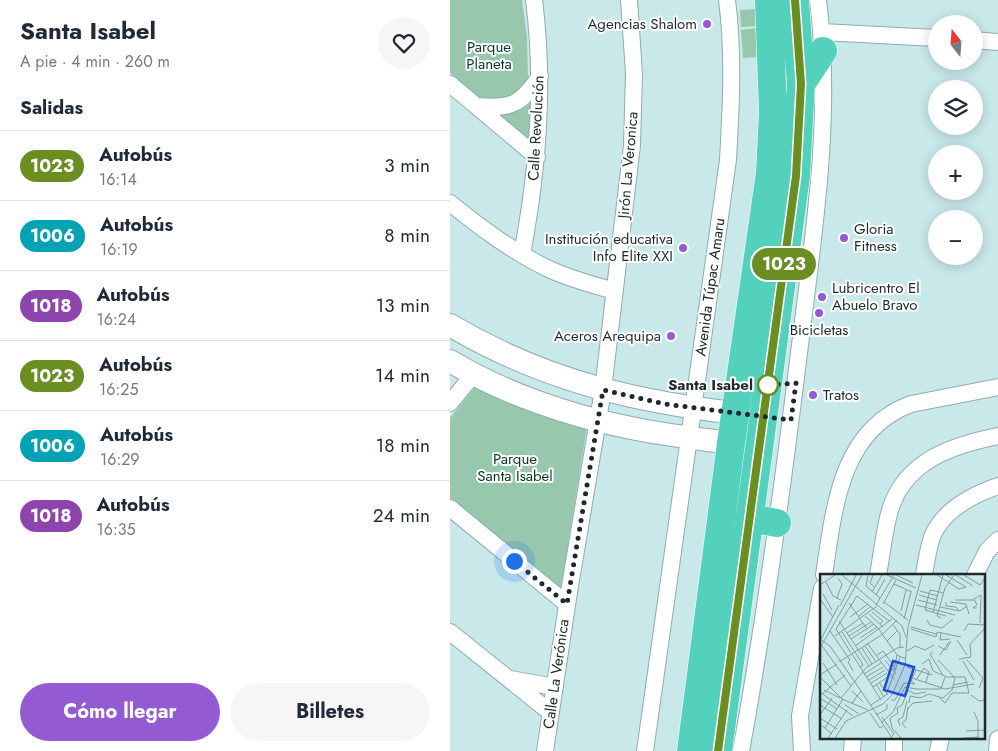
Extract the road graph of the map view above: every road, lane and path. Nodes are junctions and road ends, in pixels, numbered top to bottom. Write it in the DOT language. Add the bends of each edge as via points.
graph roads {
  1 [pos="534,0"];
  2 [pos="629,0"];
  3 [pos="727,0"];
  4 [pos="769,0"];
  5 [pos="795,0"];
  6 [pos="818,0"];
  7 [pos="928,38"];
  8 [pos="822,41"];
  9 [pos="983,41"];
  10 [pos="998,42"];
  11 [pos="540,76"];
  12 [pos="450,84"];
  13 [pos="801,84"];
  14 [pos="477,106"];
  15 [pos="537,157"];
  16 [pos="450,203"];
  17 [pos="522,254"];
  18 [pos="615,291"];
  19 [pos="450,325"];
  20 [pos="450,361"];
  21 [pos="473,375"];
  22 [pos="998,387"];
  23 [pos="603,390"];
  24 [pos="450,403"];
  25 [pos="694,408"];
  26 [pos="735,414"];
  27 [pos="764,417"];
  28 [pos="598,420"];
  29 [pos="791,420"];
  30 [pos="998,436"];
  31 [pos="690,438"];
  32 [pos="731,443"];
  33 [pos="759,447"];
  34 [pos="788,450"];
  35 [pos="998,486"];
  36 [pos="450,508"];
  37 [pos="749,518"];
  38 [pos="777,523"];
  39 [pos="998,540"];
  40 [pos="824,574"];
  41 [pos="878,574"];
  42 [pos="924,574"];
  43 [pos="976,574"];
  44 [pos="820,600"];
  45 [pos="567,604"];
  46 [pos="450,632"];
  47 [pos="506,678"];
  48 [pos="554,687"];
  49 [pos="550,713"];
  50 [pos="853,738"];
  51 [pos="894,738"];
  52 [pos="941,738"];
  53 [pos="998,739"];
  54 [pos="545,751"];
  55 [pos="645,751"];
  56 [pos="691,751"];
  57 [pos="718,751"];
  58 [pos="741,751"];
  59 [pos="802,751"];
  60 [pos="852,751"];
  61 [pos="894,751"];
  62 [pos="938,751"];
  63 [pos="997,751"];
  1 -- 11 [label="street, Calle Revolución"];
  2 -- 18 [label="street, Jirón La Veronica" via="634,74 632,145"];
  3 -- 25 [label="street, Avenida Túpac Amaru" via="731,101 728,160"];
  4 -- 26 [label="highway" via="773,113 770,173"];
  5 -- 13 [label="highway"];
  6 -- 8 [label="street"];
  7 -- 8 [label="street"];
  8 -- 13 [label="highway"];
  8 -- 29 [label="street" via="820,176"];
  9 -- 10 [label="street"];
  11 -- 14 [label="street" via="519,101 494,107"];
  11 -- 15 [label="street, Calle Revolución"];
  12 -- 14 [label="street"];
  13 -- 27 [label="highway" via="796,176"];
  14 -- 15 [label="street"];
  15 -- 17 [label="street, Calle Revolución"];
  16 -- 17 [label="street"];
  17 -- 18 [label="street" via="550,269"];
  18 -- 23 [label="street, Jirón La Veronica"];
  19 -- 23 [label="street" via="491,349"];
  20 -- 21 [label="street"];
  21 -- 24 [label="street"];
  21 -- 28 [label="street" via="521,395"];
  22 -- 40 [label="street" via="911,404 874,426 851,458 840,484"];
  23 -- 25 [label="street"];
  23 -- 28 [label="street, Calle La Verónica"];
  25 -- 26 [label="street"];
  25 -- 31 [label="street, Avenida Túpac Amaru"];
  26 -- 27 [label="street"];
  26 -- 32 [label="highway"];
  27 -- 29 [label="street"];
  27 -- 33 [label="highway"];
  28 -- 31 [label="street"];
  28 -- 45 [label="street, Calle La Verónica"];
  29 -- 34 [label="street"];
  30 -- 41 [label="street" via="942,453 926,461 903,482 890,510"];
  31 -- 32 [label="street"];
  31 -- 55 [label="street, Avenida Túpac Amaru"];
  32 -- 33 [label="street"];
  32 -- 56 [label="highway"];
  33 -- 34 [label="street"];
  33 -- 37 [label="highway"];
  34 -- 38 [label="street"];
  35 -- 42 [label="street" via="964,501 941,522 933,536"];
  36 -- 45 [label="street"];
  37 -- 38 [label="highway"];
  37 -- 57 [label="highway"];
  38 -- 58 [label="street"];
  39 -- 43 [label="street" via="987,550"];
  44 -- 59 [label="street" via="800,716"];
  45 -- 48 [label="street, Calle La Verónica"];
  46 -- 47 [label="street"];
  47 -- 48 [label="street"];
  47 -- 49 [label="street"];
  48 -- 49 [label="street, Calle La Verónica"];
  49 -- 54 [label="street, Calle La Verónica"];
  50 -- 60 [label="street"];
  51 -- 61 [label="street"];
  52 -- 62 [label="street"];
  53 -- 63 [label="street"];
}
